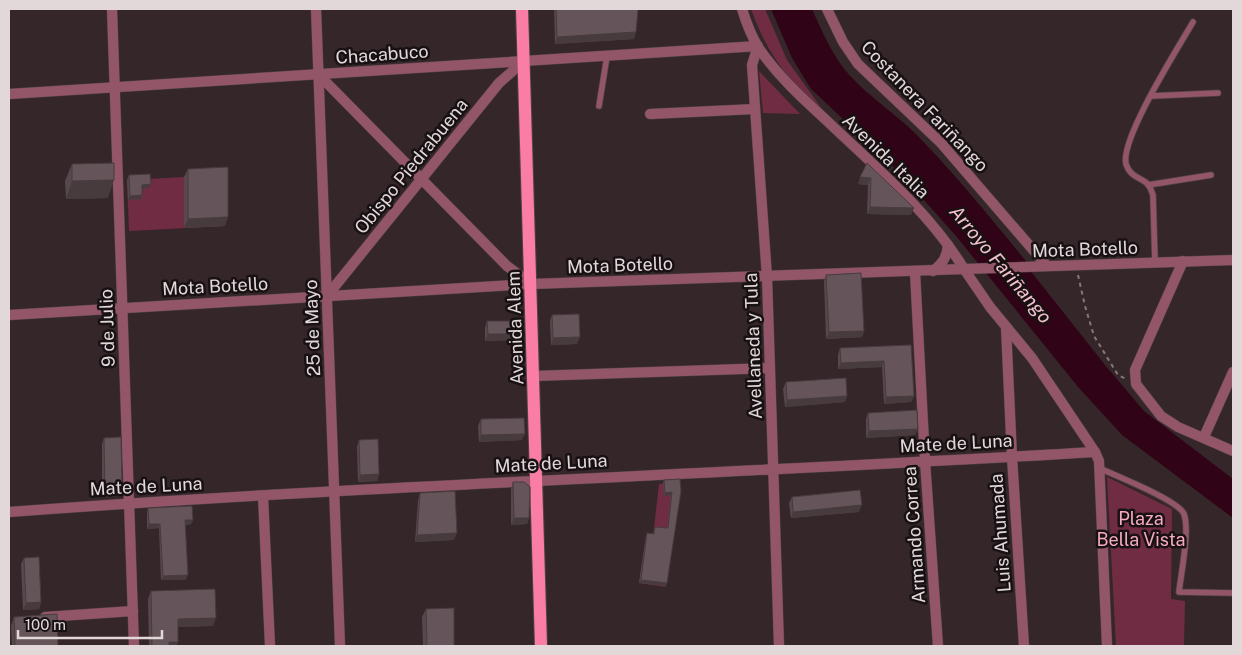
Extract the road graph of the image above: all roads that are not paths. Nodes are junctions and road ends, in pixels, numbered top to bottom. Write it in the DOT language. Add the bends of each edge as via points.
graph roads {
  1 [pos="112,9"];
  2 [pos="316,9"];
  3 [pos="522,9"];
  4 [pos="742,9"];
  5 [pos="827,9"];
  6 [pos="1193,22"];
  7 [pos="758,46"];
  8 [pos="607,56"];
  9 [pos="524,61"];
  10 [pos="319,75"];
  11 [pos="115,87"];
  12 [pos="1218,93"];
  13 [pos="9,94"];
  14 [pos="1151,96"];
  15 [pos="599,106"];
  16 [pos="755,109"];
  17 [pos="650,114"];
  18 [pos="1210,175"];
  19 [pos="421,180"];
  20 [pos="1148,185"];
  21 [pos="948,245"];
  22 [pos="1233,260"];
  23 [pos="1183,261"];
  24 [pos="1155,262"];
  25 [pos="1041,267"];
  26 [pos="964,269"];
  27 [pos="933,271"];
  28 [pos="915,272"];
  29 [pos="767,276"];
  30 [pos="531,284"];
  31 [pos="327,296"];
  32 [pos="122,307"];
  33 [pos="9,314"];
  34 [pos="1006,327"];
  35 [pos="770,368"];
  36 [pos="1233,372"];
  37 [pos="534,376"];
  38 [pos="1204,438"];
  39 [pos="1233,451"];
  40 [pos="1095,452"];
  41 [pos="1012,457"];
  42 [pos="924,461"];
  43 [pos="774,468"];
  44 [pos="1099,468"];
  45 [pos="538,480"];
  46 [pos="334,492"];
  47 [pos="263,496"];
  48 [pos="130,503"];
  49 [pos="9,512"];
  50 [pos="1233,593"];
  51 [pos="133,612"];
  52 [pos="37,617"];
  53 [pos="134,646"];
  54 [pos="270,646"];
  55 [pos="340,646"];
  56 [pos="542,646"];
  57 [pos="779,646"];
  58 [pos="938,646"];
  59 [pos="1024,646"];
  60 [pos="1107,646"];
  1 -- 11 [label="street, 9 de Julio"];
  2 -- 10 [label="street, 25 de Mayo"];
  3 -- 9 [label="main road, Avenida Alem"];
  4 -- 7 [label="street, Avenida Italia"];
  5 -- 25 [label="street, Costanera Fariñango" via="842,42 858,64 941,143"];
  6 -- 14 [label="lane"];
  7 -- 8 [label="street, Chacabuco"];
  7 -- 16 [label="street, Avellaneda y Tula" via="752,65"];
  7 -- 21 [label="street, Avenida Italia" via="785,81 910,201"];
  8 -- 9 [label="street, Chacabuco"];
  8 -- 15 [label="lane"];
  9 -- 10 [label="street, Chacabuco"];
  9 -- 19 [label="street, Obispo Piedrabuena" via="499,83"];
  9 -- 30 [label="main road, Avenida Alem"];
  10 -- 11 [label="street, Chacabuco"];
  10 -- 19 [label="street"];
  10 -- 31 [label="street, 25 de Mayo"];
  11 -- 13 [label="street, Chacabuco"];
  11 -- 32 [label="street, 9 de Julio"];
  12 -- 14 [label="lane"];
  14 -- 20 [label="lane" via="1135,125 1126,157 1129,172"];
  16 -- 17 [label="street"];
  16 -- 29 [label="street, Avellaneda y Tula"];
  18 -- 20 [label="lane"];
  19 -- 30 [label="street" via="507,266"];
  19 -- 31 [label="street, Obispo Piedrabuena"];
  20 -- 24 [label="lane" via="1153,194"];
  21 -- 26 [label="street, Avenida Italia"];
  21 -- 27 [label="street" via="947,255"];
  22 -- 23 [label="street, Mota Botello"];
  23 -- 24 [label="street, Mota Botello"];
  23 -- 38 [label="street" via="1135,370 1136,384 1161,416"];
  24 -- 25 [label="street, Mota Botello"];
  25 -- 26 [label="street, Mota Botello"];
  26 -- 27 [label="street, Mota Botello"];
  26 -- 34 [label="street, Avenida Italia"];
  27 -- 28 [label="street, Mota Botello"];
  28 -- 29 [label="street, Mota Botello"];
  28 -- 42 [label="street, Armando Correa"];
  29 -- 30 [label="street, Mota Botello"];
  29 -- 35 [label="street, Avellaneda y Tula"];
  30 -- 31 [label="street, Mota Botello"];
  30 -- 37 [label="main road, Avenida Alem"];
  31 -- 32 [label="street, Mota Botello"];
  31 -- 46 [label="street, 25 de Mayo"];
  32 -- 33 [label="street, Mota Botello"];
  32 -- 48 [label="street, 9 de Julio"];
  34 -- 40 [label="street, Avenida Italia" via="1032,358"];
  34 -- 41 [label="street, Luis Ahumada"];
  35 -- 37 [label="street"];
  35 -- 43 [label="street, Avellaneda y Tula"];
  36 -- 38 [label="street"];
  37 -- 45 [label="main road, Avenida Alem"];
  38 -- 39 [label="street"];
  40 -- 41 [label="street, Mate de Luna"];
  40 -- 44 [label="street, Avenida Italia"];
  41 -- 42 [label="street, Mate de Luna"];
  41 -- 59 [label="street, Luis Ahumada"];
  42 -- 43 [label="street, Mate de Luna"];
  42 -- 58 [label="street, Armando Correa"];
  43 -- 45 [label="street, Mate de Luna"];
  43 -- 57 [label="street, Avellaneda y Tula"];
  44 -- 50 [label="lane" via="1172,502 1183,512 1186,524 1179,592"];
  44 -- 60 [label="street, Avenida Italia"];
  45 -- 46 [label="street, Mate de Luna"];
  45 -- 56 [label="main road, Avenida Alem"];
  46 -- 47 [label="street, Mate de Luna"];
  46 -- 55 [label="street, 25 de Mayo"];
  47 -- 48 [label="street, Mate de Luna"];
  47 -- 54 [label="street"];
  48 -- 49 [label="street, Mate de Luna"];
  48 -- 51 [label="street, 9 de Julio"];
  51 -- 52 [label="street"];
  51 -- 53 [label="street, 9 de Julio"];
}
